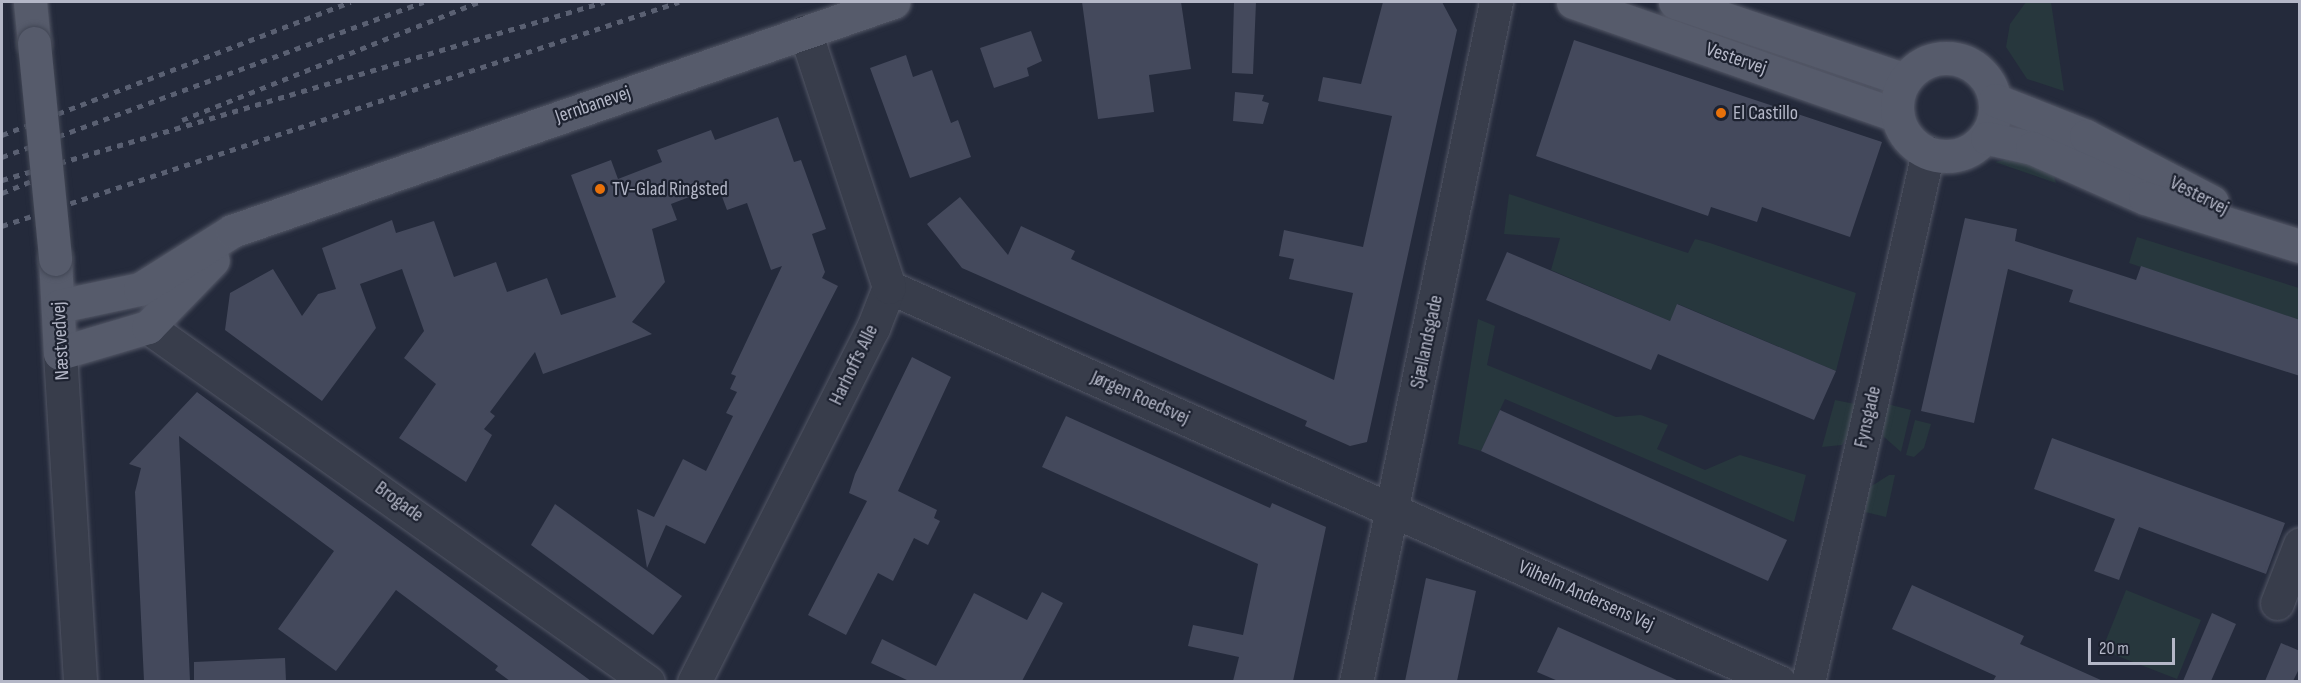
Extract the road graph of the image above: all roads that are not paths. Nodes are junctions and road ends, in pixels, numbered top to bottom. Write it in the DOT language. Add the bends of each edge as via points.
graph roads {
  1 [pos="30,2"];
  2 [pos="893,2"];
  3 [pos="1496,2"];
  4 [pos="1573,2"];
  5 [pos="1675,2"];
  6 [pos="805,31"];
  7 [pos="1905,80"];
  8 [pos="1995,100"];
  9 [pos="1898,116"];
  10 [pos="1987,138"];
  11 [pos="1928,152"];
  12 [pos="294,210"];
  13 [pos="2285,241"];
  14 [pos="889,287"];
  15 [pos="59,306"];
  16 [pos="148,327"];
  17 [pos="60,353"];
  18 [pos="1392,510"];
  19 [pos="2300,544"];
  20 [pos="2277,603"];
  21 [pos="80,681"];
  22 [pos="648,681"];
  23 [pos="694,681"];
  24 [pos="1356,681"];
  25 [pos="1779,681"];
  26 [pos="1808,681"];
  1 -- 15 [label="main road, Næstvedvej, bridge"];
  2 -- 6 [label="main road, Jernbanevej"];
  3 -- 18 [label="street, Sjællandsgade"];
  4 -- 9 [label="main road, Vestervej"];
  5 -- 7 [label="main road, Vestervej"];
  6 -- 12 [label="main road, Jernbanevej"];
  6 -- 14 [label="street"];
  7 -- 8 [label="main road" via="1925,62 1948,58 1971,65 1987,80"];
  7 -- 9 [label="main road"];
  8 -- 10 [label="main road"];
  8 -- 13 [label="main road, Vestervej" via="2086,136"];
  9 -- 11 [label="main road" via="1904,131"];
  10 -- 11 [label="main road" via="1961,155"];
  10 -- 13 [label="main road, Vestervej" via="2032,148 2145,198"];
  11 -- 26 [label="street, Fynsgade"];
  12 -- 15 [label="main road, Jernbanevej" via="232,231 140,289"];
  12 -- 16 [label="main road, Jernbanevej" via="211,261"];
  14 -- 18 [label="street, Jørgen Roedsvej"];
  14 -- 23 [label="street, Harhoffs Alle" via="873,328"];
  15 -- 17 [label="main road, Næstvedvej"];
  16 -- 17 [label="main road, Jernbanevej"];
  16 -- 22 [label="street, Brogade"];
  17 -- 21 [label="street, Næstvedvej"];
  18 -- 24 [label="street, Sjællandsgade"];
  18 -- 25 [label="street, Vilhelm Andersens Vej"];
  19 -- 20 [label="street"];
}
